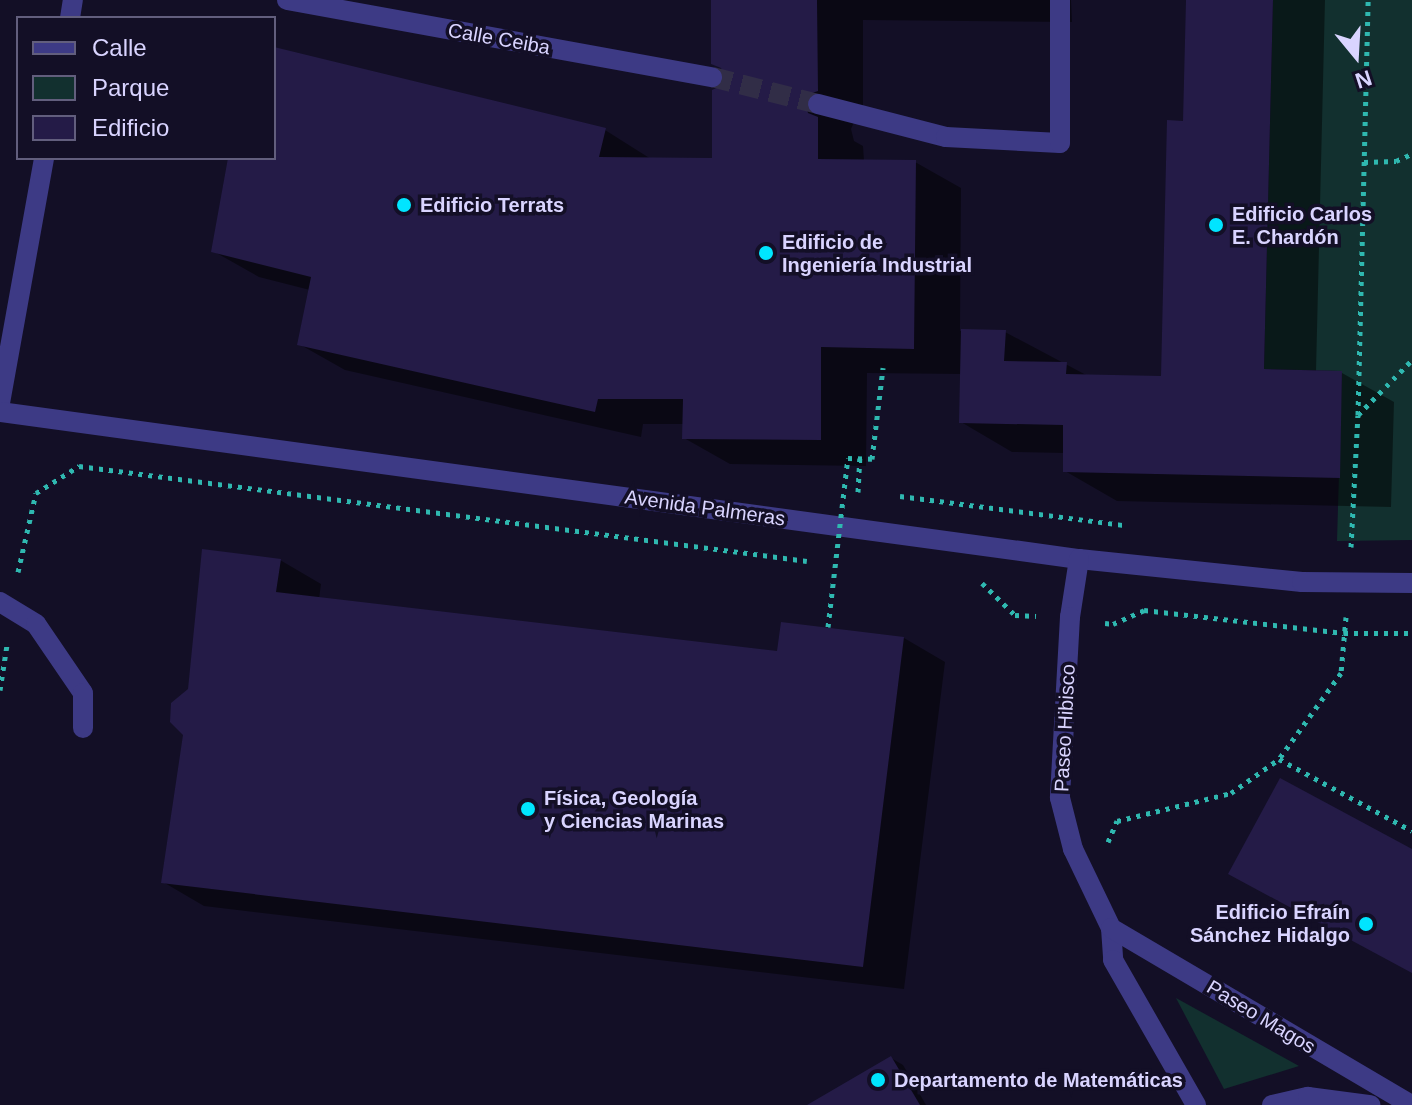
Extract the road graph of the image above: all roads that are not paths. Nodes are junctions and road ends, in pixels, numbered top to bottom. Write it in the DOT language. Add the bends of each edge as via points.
graph roads {
  1 [pos="287,0"];
  2 [pos="1060,0"];
  3 [pos="712,77"];
  4 [pos="818,104"];
  5 [pos="44,160"];
  6 [pos="0,403"];
  7 [pos="0,412"];
  8 [pos="1079,559"];
  9 [pos="1412,583"];
  10 [pos="6,606"];
  11 [pos="83,728"];
  12 [pos="1111,928"];
  13 [pos="1196,1105"];
  14 [pos="1272,1105"];
  15 [pos="1370,1105"];
  16 [pos="1411,1105"];
  1 -- 3 [label="street, Calle Ceiba"];
  2 -- 4 [label="street" via="1060,143 946,137"];
  5 -- 6 [label="street"];
  7 -- 8 [label="street, Avenida Palmeras"];
  8 -- 9 [label="street, Avenida Palmeras" via="1302,582"];
  8 -- 12 [label="street, Paseo Hibisco" via="1070,617 1060,798 1073,849"];
  10 -- 11 [label="street" via="36,624 83,693"];
  12 -- 13 [label="street, Paseo Hibisco" via="1113,960"];
  12 -- 16 [label="street, Paseo Magos"];
  14 -- 15 [label="street" via="1308,1097"];
}
